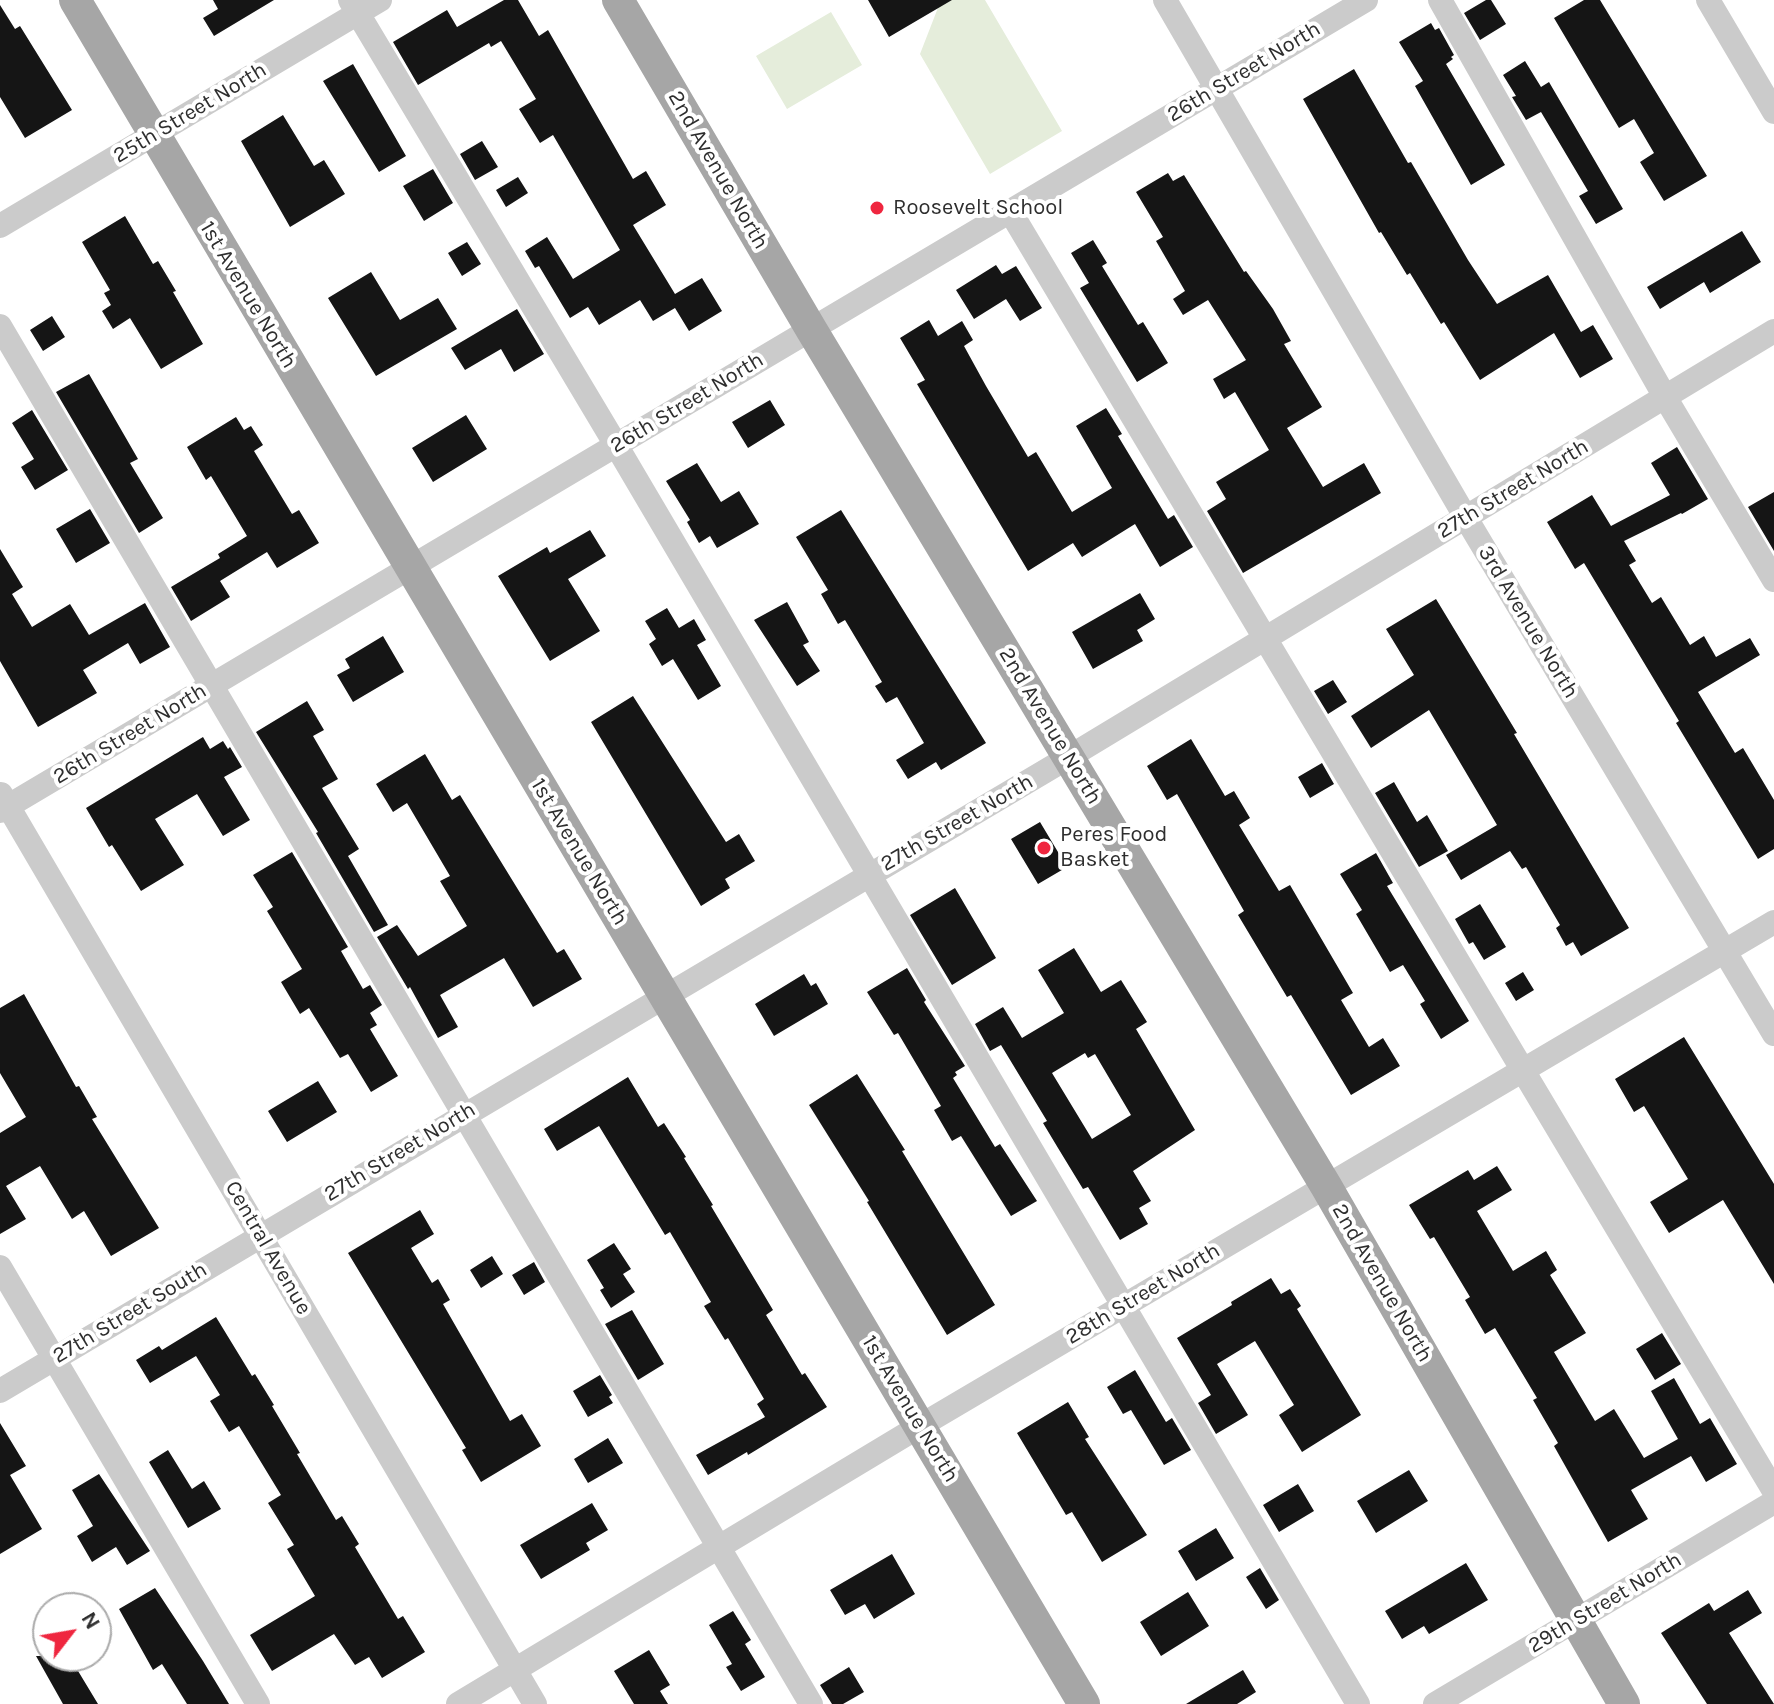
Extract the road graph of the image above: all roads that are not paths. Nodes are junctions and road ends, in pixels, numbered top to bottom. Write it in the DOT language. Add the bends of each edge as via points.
graph roads {
  1 [pos="75,0"];
  2 [pos="380,0"];
  3 [pos="618,0"];
  4 [pos="1165,0"];
  5 [pos="1366,0"];
  6 [pos="1440,0"];
  7 [pos="1708,0"];
  8 [pos="354,7"];
  9 [pos="1217,87"];
  10 [pos="1774,112"];
  11 [pos="153,134"];
  12 [pos="1010,211"];
  13 [pos="0,226"];
  14 [pos="0,326"];
  15 [pos="811,329"];
  16 [pos="1774,331"];
  17 [pos="1665,397"];
  18 [pos="616,445"];
  19 [pos="1466,518"];
  20 [pos="410,568"];
  21 [pos="1774,580"];
  22 [pos="1265,639"];
  23 [pos="213,685"];
  24 [pos="1069,757"];
  25 [pos="3,803"];
  26 [pos="870,874"];
  27 [pos="1774,922"];
  28 [pos="1726,951"];
  29 [pos="664,996"];
  30 [pos="1774,1034"];
  31 [pos="1522,1070"];
  32 [pos="464,1114"];
  33 [pos="1326,1186"];
  34 [pos="261,1235"];
  35 [pos="0,1267"];
  36 [pos="1122,1306"];
  37 [pos="55,1358"];
  38 [pos="0,1391"];
  39 [pos="920,1426"];
  40 [pos="1774,1491"];
  41 [pos="1774,1502"];
  42 [pos="718,1547"];
  43 [pos="1575,1621"];
  44 [pos="515,1670"];
  45 [pos="258,1704"];
  46 [pos="458,1704"];
  47 [pos="535,1704"];
  48 [pos="811,1704"];
  49 [pos="1084,1704"];
  50 [pos="1358,1704"];
  51 [pos="1435,1704"];
  52 [pos="1624,1704"];
  1 -- 11 [label="main road, 1st Avenue North"];
  2 -- 8 [label="street, 25th Street North"];
  3 -- 15 [label="main road, 2nd Avenue North"];
  4 -- 9 [label="street, 3rd Avenue North"];
  5 -- 9 [label="street, 26th Street North"];
  6 -- 17 [label="street"];
  7 -- 10 [label="street"];
  8 -- 11 [label="street, 25th Street North"];
  8 -- 18 [label="street"];
  9 -- 12 [label="street, 26th Street North"];
  9 -- 19 [label="street, 3rd Avenue North"];
  11 -- 13 [label="street, 25th Street North"];
  11 -- 20 [label="main road, 1st Avenue North"];
  12 -- 15 [label="street, 26th Street North"];
  12 -- 22 [label="street"];
  14 -- 23 [label="street"];
  15 -- 18 [label="street, 26th Street North"];
  15 -- 24 [label="main road, 2nd Avenue North"];
  16 -- 17 [label="street, 27th Street North"];
  17 -- 19 [label="street, 27th Street North"];
  17 -- 21 [label="street"];
  18 -- 20 [label="street, 26th Street North"];
  18 -- 26 [label="street"];
  19 -- 22 [label="street, 27th Street North"];
  19 -- 28 [label="street, 3rd Avenue North"];
  20 -- 23 [label="street, 26th Street North"];
  20 -- 29 [label="main road, 1st Avenue North"];
  22 -- 24 [label="street, 27th Street North"];
  22 -- 31 [label="street"];
  23 -- 25 [label="street, 26th Street North"];
  23 -- 32 [label="street"];
  24 -- 26 [label="street, 27th Street North"];
  24 -- 33 [label="main road, 2nd Avenue North"];
  25 -- 34 [label="street, Central Avenue"];
  26 -- 29 [label="street, 27th Street North"];
  26 -- 36 [label="street"];
  27 -- 28 [label="street, 28th Street North"];
  28 -- 30 [label="street, 3rd Avenue North"];
  28 -- 31 [label="street, 28th Street North"];
  29 -- 32 [label="street, 27th Street North"];
  29 -- 39 [label="main road, 1st Avenue North"];
  31 -- 33 [label="street, 28th Street North"];
  31 -- 40 [label="street"];
  32 -- 34 [label="street, 27th Street North"];
  32 -- 42 [label="street"];
  33 -- 36 [label="street, 28th Street North"];
  33 -- 43 [label="main road, 2nd Avenue North"];
  34 -- 37 [label="street, 27th Street South"];
  34 -- 44 [label="street, Central Avenue"];
  35 -- 37 [label="street"];
  36 -- 39 [label="street, 28th Street North"];
  36 -- 50 [label="street"];
  37 -- 38 [label="street, 27th Street South"];
  37 -- 45 [label="street"];
  39 -- 42 [label="street, 28th Street North"];
  39 -- 49 [label="main road, 1st Avenue North"];
  41 -- 43 [label="street, 29th Street North"];
  42 -- 44 [label="street, 28th Street North"];
  42 -- 48 [label="street"];
  43 -- 51 [label="street, 29th Street North"];
  43 -- 52 [label="main road, 2nd Avenue North"];
  44 -- 46 [label="street, 28th Street North"];
  44 -- 47 [label="street, Central Avenue"];
}
